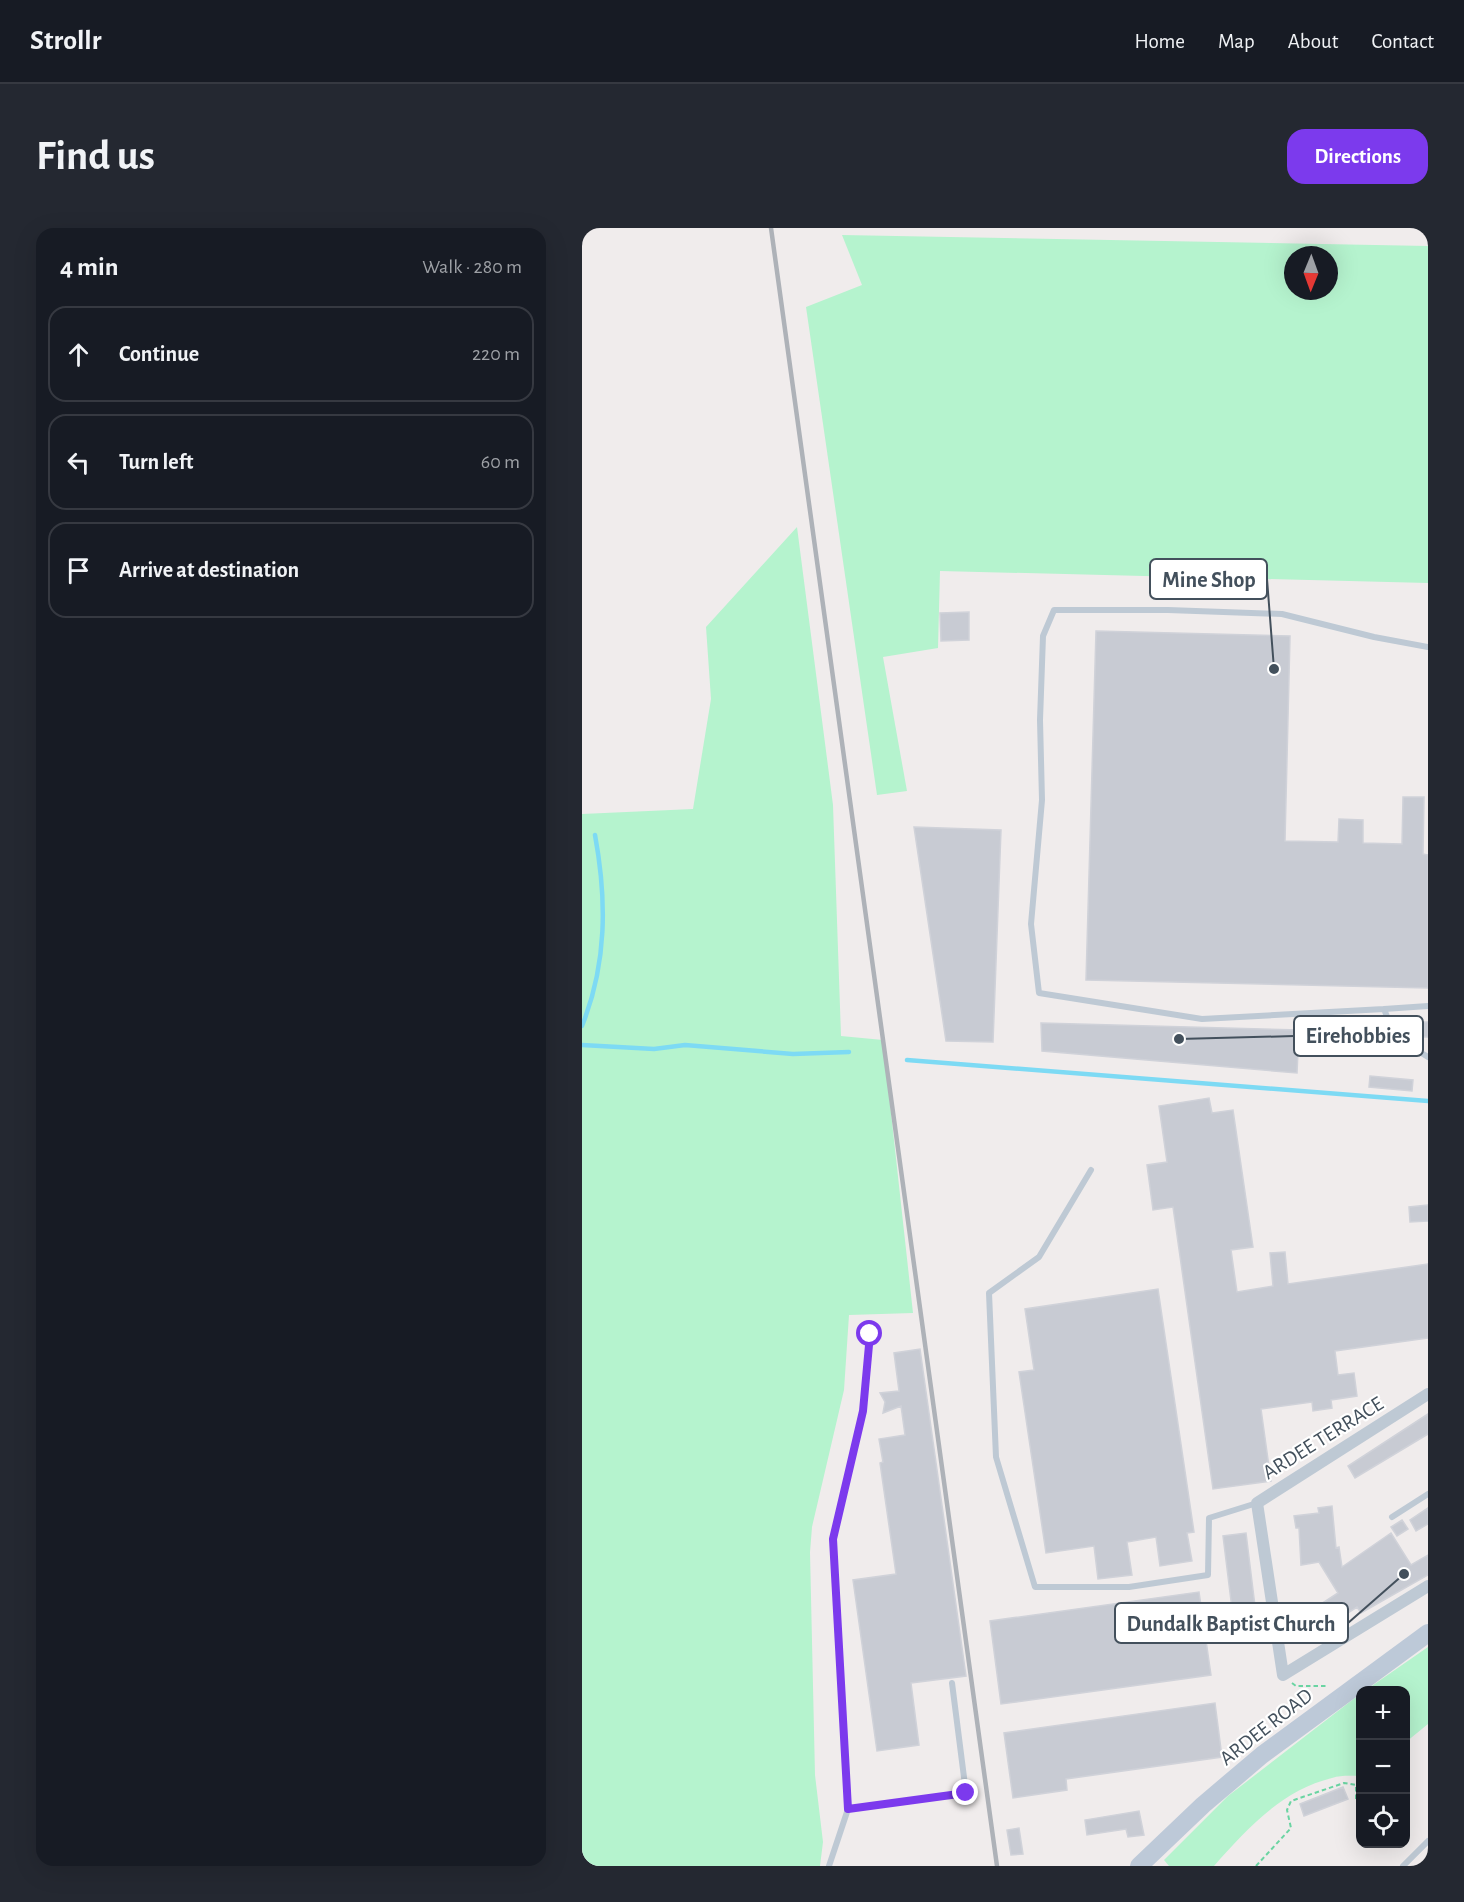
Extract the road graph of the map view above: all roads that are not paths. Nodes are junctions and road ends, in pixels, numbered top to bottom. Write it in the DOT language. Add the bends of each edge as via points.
graph roads {
  1 [pos="1428,647"];
  2 [pos="1428,1006"];
  3 [pos="1384,1009"];
  4 [pos="1428,1057"];
  5 [pos="1091,1170"];
  6 [pos="870,1334"];
  7 [pos="1428,1394"];
  8 [pos="1428,1494"];
  9 [pos="1257,1503"];
  10 [pos="1392,1517"];
  11 [pos="1428,1586"];
  12 [pos="1428,1633"];
  13 [pos="952,1683"];
  14 [pos="848,1809"];
  15 [pos="1428,1840"];
  16 [pos="829,1866"];
  17 [pos="1139,1866"];
  18 [pos="1402,1866"];
  1 -- 3 [label="lane" via="1282,614 1168,610 1054,610 1043,636 1042,800 1031,924 1039,993 1202,1018"];
  2 -- 3 [label="lane"];
  3 -- 4 [label="lane" via="1395,1037"];
  5 -- 9 [label="lane" via="1039,1257 988,1293 996,1457 1035,1587 1129,1587 1208,1575 1209,1518"];
  6 -- 14 [label="lane" via="863,1411 833,1539"];
  7 -- 9 [label="street, ARDEE TERRACE"];
  8 -- 10 [label="lane"];
  9 -- 11 [label="street, ARDEE TERRACE" via="1283,1675"];
  12 -- 17 [label="main road, ARDEE ROAD" via="1254,1762"];
  13 -- 14 [label="lane" via="966,1793"];
  14 -- 16 [label="lane"];
  15 -- 18 [label="lane"];
}
